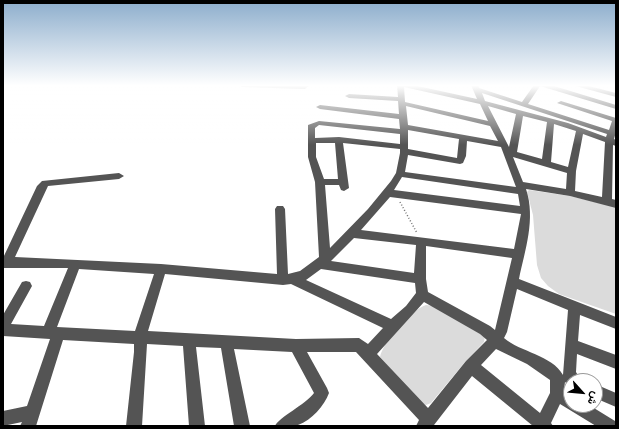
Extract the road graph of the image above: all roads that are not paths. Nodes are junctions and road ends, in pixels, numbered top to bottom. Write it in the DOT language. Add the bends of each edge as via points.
graph roads {
  1 [pos="402,105"];
  2 [pos="417,105"];
  3 [pos="484,105"];
  4 [pos="492,105"];
  5 [pos="527,105"];
  6 [pos="568,105"];
  7 [pos="320,107"];
  8 [pos="520,113"];
  9 [pos="616,120"];
  10 [pos="551,121"];
  11 [pos="494,124"];
  12 [pos="404,125"];
  13 [pos="580,130"];
  14 [pos="463,137"];
  15 [pos="612,139"];
  16 [pos="339,140"];
  17 [pos="311,141"];
  18 [pos="403,149"];
  19 [pos="508,150"];
  20 [pos="546,163"];
  21 [pos="572,170"];
  22 [pos="400,174"];
  23 [pos="119,176"];
  24 [pos="320,182"];
  25 [pos="521,188"];
  26 [pos="570,193"];
  27 [pos="391,194"];
  28 [pos="611,203"];
  29 [pos="280,209"];
  30 [pos="526,211"];
  31 [pos="350,233"];
  32 [pos="421,241"];
  33 [pos="518,254"];
  34 [pos="5,262"];
  35 [pos="323,262"];
  36 [pos="75,264"];
  37 [pos="160,269"];
  38 [pos="288,279"];
  39 [pos="420,279"];
  40 [pos="512,282"];
  41 [pos="26,286"];
  42 [pos="422,295"];
  43 [pos="574,306"];
  44 [pos="616,323"];
  45 [pos="393,326"];
  46 [pos="3,328"];
  47 [pos="53,332"];
  48 [pos="140,337"];
  49 [pos="190,340"];
  50 [pos="496,340"];
  51 [pos="226,342"];
  52 [pos="572,345"];
  53 [pos="296,346"];
  54 [pos="368,354"];
  55 [pos="616,362"];
  56 [pos="472,366"];
  57 [pos="567,373"];
  58 [pos="563,381"];
  59 [pos="563,387"];
  60 [pos="603,394"];
  61 [pos="616,400"];
  62 [pos="588,413"];
  63 [pos="3,419"];
  64 [pos="30,419"];
  65 [pos="426,424"];
  66 [pos="544,425"];
  67 [pos="134,426"];
  68 [pos="198,426"];
  69 [pos="242,426"];
  70 [pos="283,426"];
  71 [pos="610,426"];
  1 -- 12 [label="street"];
  2 -- 11 [label="street"];
  3 -- 11 [label="street"];
  4 -- 8 [label="street"];
  5 -- 15 [label="street"];
  6 -- 9 [label="street"];
  7 -- 12 [label="street"];
  8 -- 10 [label="street"];
  8 -- 19 [label="street"];
  9 -- 15 [label="street"];
  10 -- 13 [label="street"];
  10 -- 20 [label="street"];
  11 -- 19 [label="street"];
  12 -- 14 [label="street"];
  12 -- 17 [label="street" via="319,123 311,127"];
  12 -- 18 [label="street"];
  13 -- 15 [label="street"];
  13 -- 21 [label="street"];
  14 -- 18 [label="street" via="460,161"];
  14 -- 19 [label="street"];
  15 -- 28 [label="street"];
  16 -- 17 [label="street"];
  16 -- 18 [label="street"];
  16 -- 24 [label="street" via="344,185"];
  17 -- 24 [label="street" via="312,157"];
  18 -- 22 [label="street"];
  19 -- 20 [label="street"];
  19 -- 25 [label="street"];
  20 -- 21 [label="street"];
  21 -- 26 [label="street"];
  22 -- 25 [label="street"];
  22 -- 27 [label="street"];
  23 -- 34 [label="street" via="45,183"];
  24 -- 35 [label="street"];
  25 -- 26 [label="street"];
  25 -- 30 [label="street"];
  26 -- 28 [label="street"];
  27 -- 30 [label="street"];
  27 -- 31 [label="street"];
  29 -- 38 [label="street"];
  30 -- 33 [label="street"];
  31 -- 32 [label="street"];
  31 -- 35 [label="street"];
  32 -- 33 [label="street"];
  32 -- 39 [label="street"];
  33 -- 40 [label="street"];
  34 -- 36 [label="street"];
  35 -- 38 [label="street" via="304,275"];
  35 -- 39 [label="street"];
  36 -- 37 [label="street"];
  36 -- 47 [label="street"];
  37 -- 38 [label="street"];
  37 -- 48 [label="street"];
  38 -- 45 [label="street"];
  39 -- 42 [label="street"];
  40 -- 43 [label="street"];
  40 -- 50 [label="street" via="501,332"];
  41 -- 46 [label="street"];
  42 -- 45 [label="street"];
  42 -- 50 [label="street" via="485,330"];
  43 -- 44 [label="street"];
  43 -- 52 [label="street"];
  45 -- 54 [label="street"];
  46 -- 47 [label="street"];
  47 -- 48 [label="street"];
  47 -- 64 [label="street"];
  48 -- 49 [label="street"];
  48 -- 67 [label="street" via="141,352"];
  49 -- 51 [label="street"];
  49 -- 68 [label="street"];
  50 -- 56 [label="street"];
  50 -- 58 [label="street" via="503,346 532,359"];
  51 -- 53 [label="street"];
  51 -- 69 [label="street"];
  52 -- 55 [label="street"];
  52 -- 57 [label="street"];
  53 -- 54 [label="street" via="359,345"];
  53 -- 70 [label="street" via="322,393 319,400"];
  54 -- 65 [label="street"];
  56 -- 65 [label="street"];
  56 -- 66 [label="street"];
  59 -- 66 [label="street"];
  60 -- 61 [label="street"];
  62 -- 71 [label="street"];
  63 -- 64 [label="street"];
}
